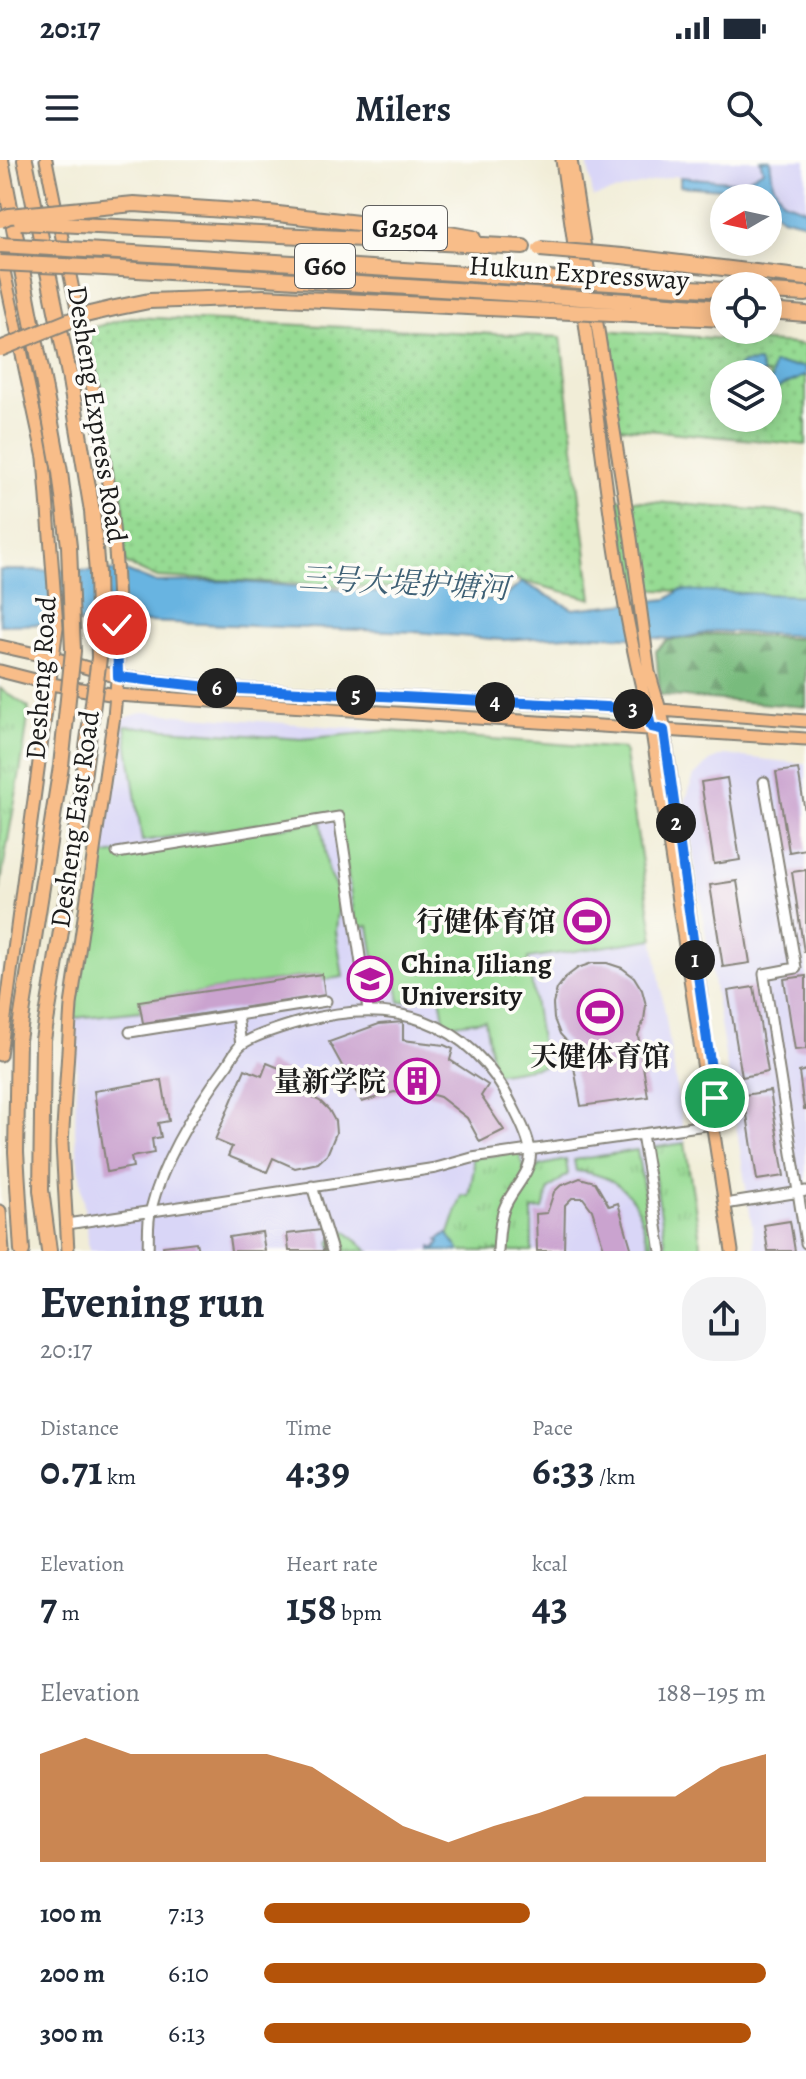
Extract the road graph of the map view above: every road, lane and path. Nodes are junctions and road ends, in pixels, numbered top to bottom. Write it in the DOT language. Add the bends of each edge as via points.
graph roads {
  1 [pos="1,160"];
  2 [pos="25,160"];
  3 [pos="46,160"];
  4 [pos="562,160"];
  5 [pos="571,160"];
  6 [pos="0,220"];
  7 [pos="0,245"];
  8 [pos="523,247"];
  9 [pos="0,252"];
  10 [pos="0,263"];
  11 [pos="806,278"];
  12 [pos="710,289"];
  13 [pos="782,293"];
  14 [pos="806,294"];
  15 [pos="630,308"];
  16 [pos="710,308"];
  17 [pos="782,312"];
  18 [pos="806,314"];
  19 [pos="710,317"];
  20 [pos="782,321"];
  21 [pos="806,322"];
  22 [pos="0,349"];
  23 [pos="0,646"];
  24 [pos="54,658"];
  25 [pos="0,671"];
  26 [pos="118,677"];
  27 [pos="51,684"];
  28 [pos="116,695"];
  29 [pos="647,709"];
  30 [pos="661,712"];
  31 [pos="806,721"];
  32 [pos="651,727"];
  33 [pos="664,730"];
  34 [pos="806,739"];
  35 [pos="764,782"];
  36 [pos="117,853"];
  37 [pos="326,1001"];
  38 [pos="368,1010"];
  39 [pos="237,1016"];
  40 [pos="130,1032"];
  41 [pos="241,1045"];
  42 [pos="0,1055"];
  43 [pos="713,1124"];
  44 [pos="642,1134"];
  45 [pos="530,1150"];
  46 [pos="312,1186"];
  47 [pos="802,1192"];
  48 [pos="727,1203"];
  49 [pos="0,1211"];
  50 [pos="150,1211"];
  51 [pos="67,1224"];
  52 [pos="806,1243"];
  53 [pos="3,1251"];
  54 [pos="22,1251"];
  55 [pos="49,1251"];
  56 [pos="68,1251"];
  57 [pos="148,1251"];
  58 [pos="332,1251"];
  59 [pos="498,1251"];
  60 [pos="661,1251"];
  61 [pos="735,1251"];
  1 -- 54 [label="highway, Desheng Road, bridge" via="60,472 73,651 61,766 18,1040 16,1152"];
  2 -- 55 [label="highway, Desheng Express Road, bridge" via="92,511 99,658 43,1040 41,1190"];
  3 -- 26 [label="main road, Desheng East Road" via="108,481"];
  4 -- 29 [label="main road" via="622,587"];
  5 -- 30 [label="main road" via="649,672"];
  6 -- 8 [label="highway, bridge"];
  6 -- 8 [label="highway, G2504, bridge" via="134,204 269,213"];
  7 -- 12 [label="highway, Hukun Expressway / G60, bridge"];
  8 -- 11 [label="highway, G2504, bridge"];
  9 -- 24 [label="main road, Desheng East Road" via="44,458 57,627"];
  10 -- 15 [label="highway, Hukun Expressway / G60, bridge" via="549,296"];
  13 -- 14 [label="highway"];
  15 -- 16 [label="highway, Hukun Expressway / G60"];
  15 -- 19 [label="highway"];
  15 -- 22 [label="highway, bridge" via="551,311 263,297 149,301 68,321"];
  17 -- 18 [label="highway"];
  20 -- 21 [label="highway"];
  23 -- 24 [label="main road"];
  24 -- 26 [label="main road"];
  24 -- 27 [label="main road, Desheng East Road"];
  25 -- 27 [label="main road"];
  26 -- 28 [label="main road, Desheng East Road"];
  26 -- 29 [label="main road" via="217,688"];
  27 -- 28 [label="main road"];
  27 -- 42 [label="main road, Desheng East Road"];
  28 -- 32 [label="main road"];
  28 -- 51 [label="main road, Desheng East Road" via="71,1005 62,1144"];
  29 -- 30 [label="main road"];
  29 -- 32 [label="main road"];
  30 -- 31 [label="main road"];
  30 -- 33 [label="main road"];
  32 -- 33 [label="main road"];
  32 -- 43 [label="main road"];
  33 -- 34 [label="main road"];
  33 -- 48 [label="main road"];
  35 -- 47 [label="street" via="796,968 764,974"];
  36 -- 38 [label="street" via="339,817"];
  37 -- 39 [label="street"];
  38 -- 41 [label="street" via="288,1025"];
  38 -- 45 [label="street" via="406,1014 438,1026 468,1046 499,1079"];
  39 -- 40 [label="street"];
  39 -- 41 [label="street"];
  41 -- 50 [label="street" via="165,1167"];
  43 -- 44 [label="street"];
  43 -- 48 [label="main road"];
  44 -- 45 [label="street"];
  44 -- 60 [label="street"];
  45 -- 46 [label="street"];
  45 -- 59 [label="street" via="531,1166 505,1207"];
  46 -- 50 [label="street"];
  46 -- 58 [label="street"];
  47 -- 48 [label="street"];
  47 -- 52 [label="street"];
  48 -- 61 [label="main road"];
  49 -- 53 [label="main road"];
  50 -- 51 [label="street"];
  50 -- 57 [label="street"];
  51 -- 56 [label="main road, Desheng East Road"];
}
